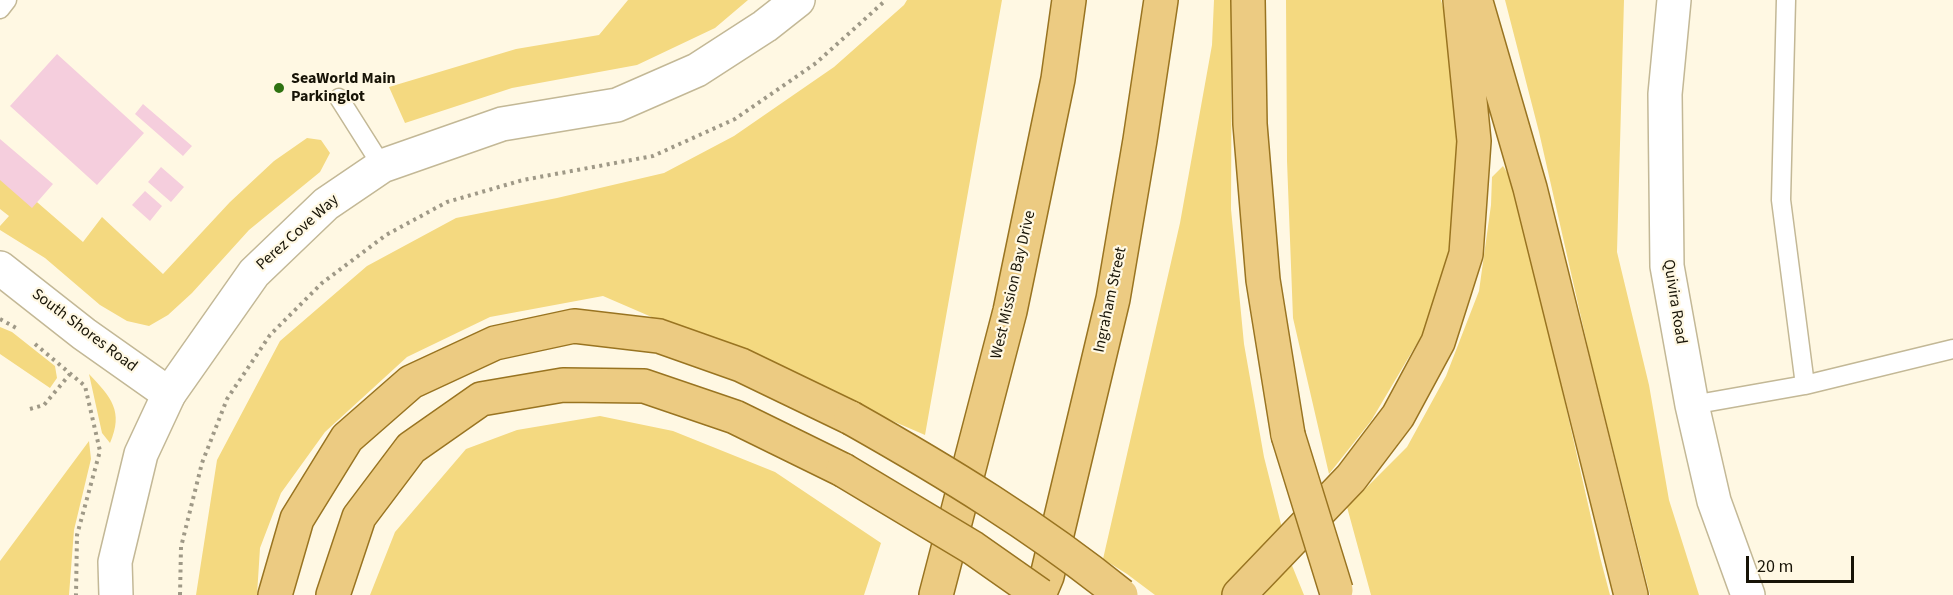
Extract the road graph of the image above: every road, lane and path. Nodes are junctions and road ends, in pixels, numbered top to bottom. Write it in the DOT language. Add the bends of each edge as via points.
graph roads {
  1 [pos="798,0"];
  2 [pos="886,0"];
  3 [pos="1069,0"];
  4 [pos="1161,0"];
  5 [pos="1248,0"];
  6 [pos="1460,0"];
  7 [pos="1476,0"];
  8 [pos="1674,0"];
  9 [pos="1786,0"];
  10 [pos="339,98"];
  11 [pos="382,166"];
  12 [pos="0,268"];
  13 [pos="0,319"];
  14 [pos="19,330"];
  15 [pos="28,338"];
  16 [pos="1953,349"];
  17 [pos="70,374"];
  18 [pos="1805,385"];
  19 [pos="168,394"];
  20 [pos="1692,405"];
  21 [pos="30,409"];
  22 [pos="936,586"];
  23 [pos="1336,593"];
  24 [pos="76,595"];
  25 [pos="116,595"];
  26 [pos="180,595"];
  27 [pos="276,595"];
  28 [pos="333,595"];
  29 [pos="1040,595"];
  30 [pos="1121,595"];
  31 [pos="1239,595"];
  32 [pos="1631,595"];
  33 [pos="1748,595"];
  1 -- 11 [label="street, Perez Cove Way" via="697,70 617,105 502,124"];
  2 -- 26 [label="path" via="816,63 735,119 653,156 523,180 447,202 386,236 322,283 270,335 227,399 202,463 181,547"];
  3 -- 22 [label="main road, West Mission Bay Drive" via="1058,79 1010,311"];
  4 -- 29 [label="main road, Ingraham Street" via="1113,299"];
  5 -- 23 [label="main road, bridge" via="1250,124 1262,269 1288,435"];
  6 -- 31 [label="main road" via="1474,141 1466,254 1438,342 1398,416 1351,478"];
  7 -- 32 [label="main road" via="1530,188"];
  8 -- 20 [label="street, Quivira Road" via="1665,94 1667,266"];
  9 -- 18 [label="lane" via="1781,200"];
  10 -- 11 [label="lane"];
  11 -- 19 [label="street, Perez Cove Way" via="326,204 254,273"];
  12 -- 19 [label="street, South Shores Road"];
  13 -- 14 [label="path"];
  15 -- 17 [label="path"];
  16 -- 18 [label="lane"];
  17 -- 21 [label="path" via="44,405"];
  17 -- 24 [label="path" via="84,386 100,451 77,535"];
  18 -- 20 [label="lane"];
  19 -- 25 [label="street, Perez Cove Way" via="141,454 115,562"];
  20 -- 33 [label="street, Quivira Road" via="1714,501"];
  27 -- 30 [label="main road, bridge" via="297,519 347,438 411,382 495,343 574,326 659,336 741,365 850,418 1005,510"];
  28 -- 29 [label="main road, bridge" via="359,517 411,448 481,399 563,385 644,386 735,417 843,470 973,548"];
}
